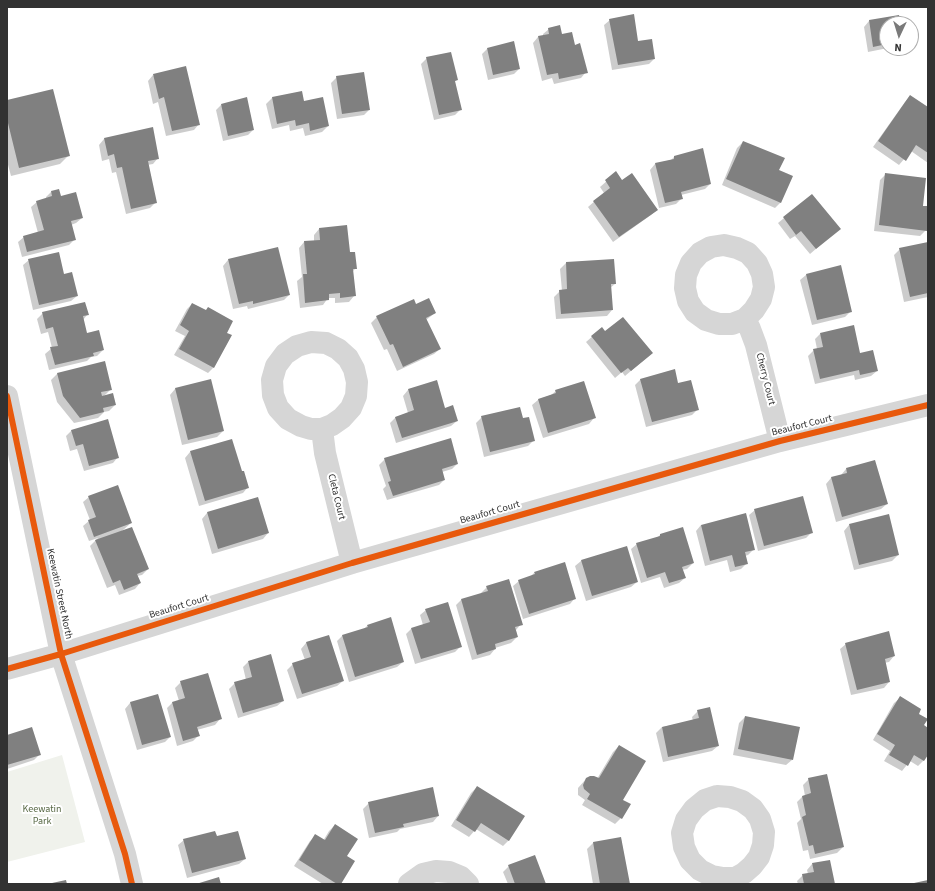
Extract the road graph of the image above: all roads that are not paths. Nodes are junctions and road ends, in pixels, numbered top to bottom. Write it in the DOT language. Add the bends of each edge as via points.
graph roads {
  1 [pos="745,319"];
  2 [pos="7,396"];
  3 [pos="928,405"];
  4 [pos="322,429"];
  5 [pos="780,441"];
  6 [pos="352,563"];
  7 [pos="61,654"];
  8 [pos="7,669"];
  9 [pos="132,884"];
  10 [pos="409,884"];
  11 [pos="468,884"];
  1 -- 5 [label="street, Cherry Court" via="756,345"];
  2 -- 7 [label="street, Keewatin Street North"];
  3 -- 5 [label="street, Beaufort Court"];
  4 -- 6 [label="street, Cleta Court" via="325,453"];
  5 -- 6 [label="street, Beaufort Court"];
  6 -- 7 [label="street, Beaufort Court"];
  7 -- 8 [label="street, Beaufort Court"];
  7 -- 9 [label="street, Keewatin Street North" via="125,854"];
  10 -- 11 [label="street" via="423,874 436,870 461,877"];
}
